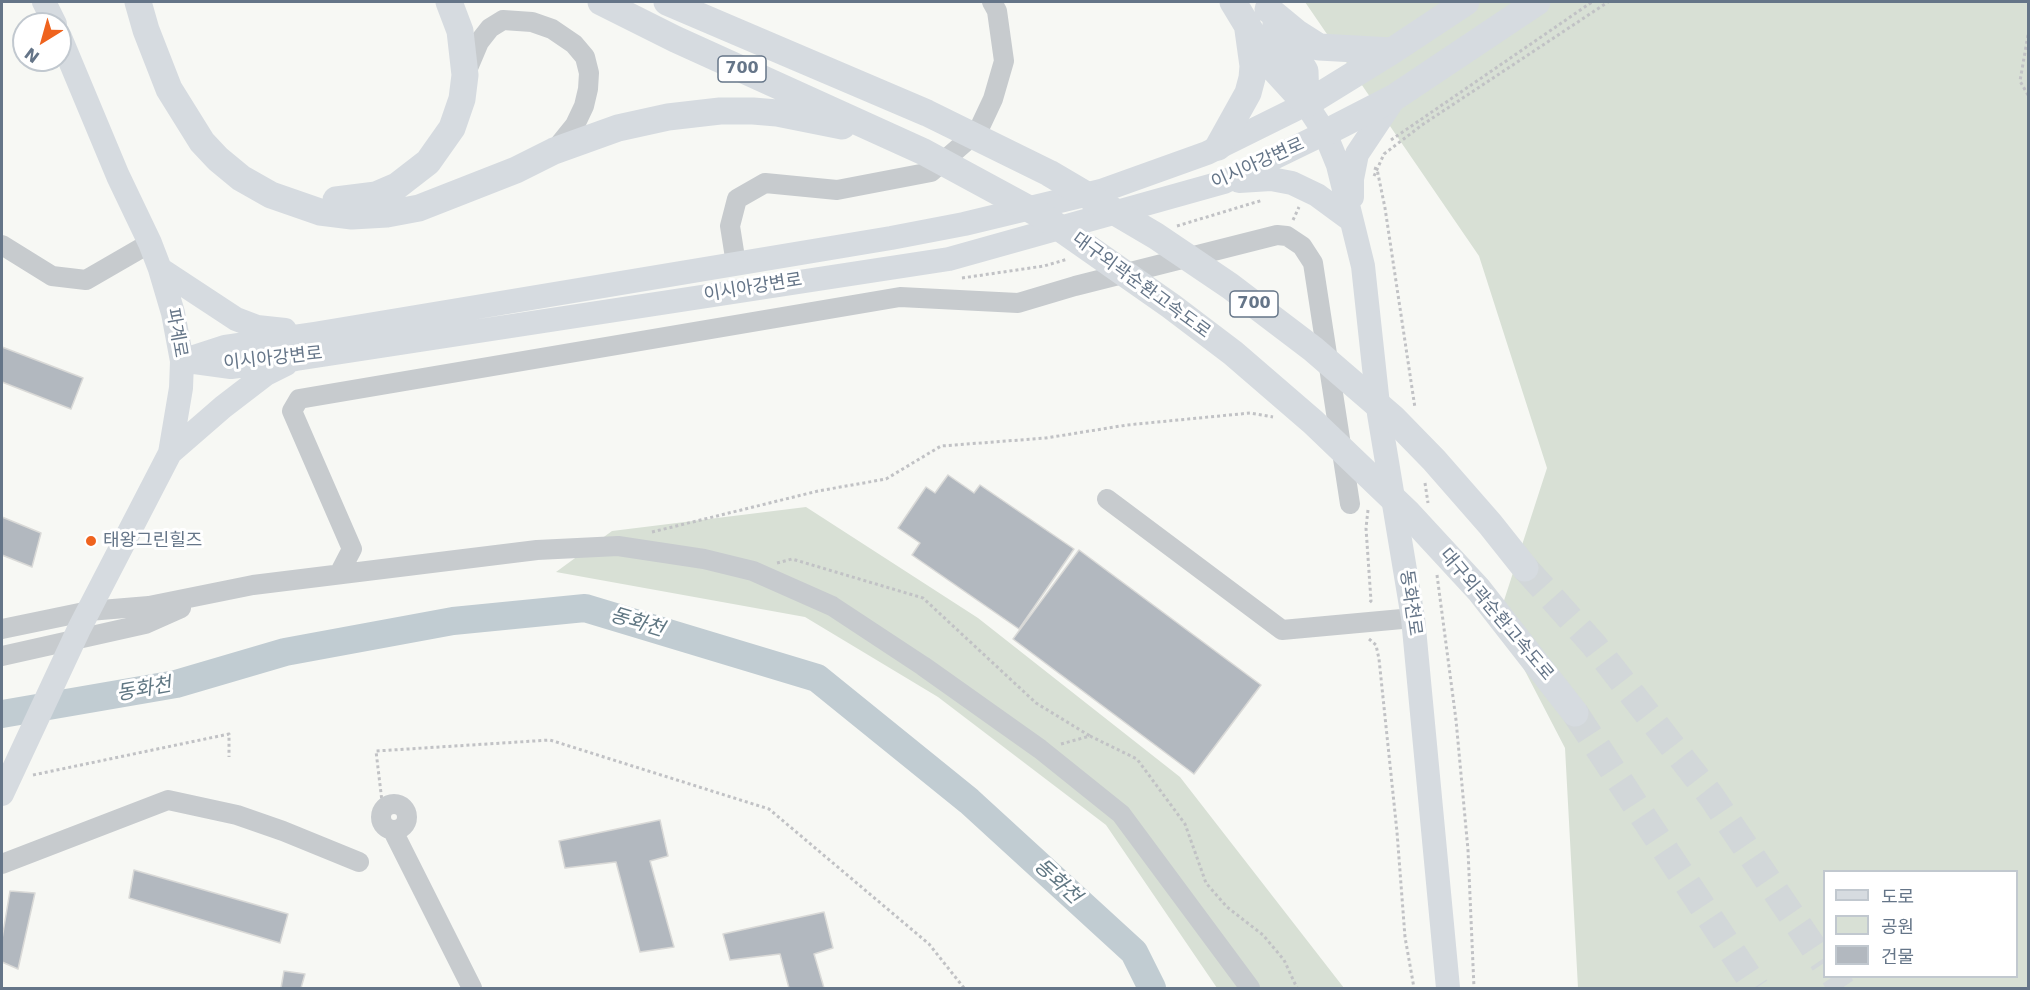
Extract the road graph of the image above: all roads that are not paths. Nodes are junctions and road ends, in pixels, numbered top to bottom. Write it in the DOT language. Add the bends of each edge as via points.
graph roads {
  1 [pos="138,2"];
  2 [pos="149,2"];
  3 [pos="449,2"];
  4 [pos="602,2"];
  5 [pos="667,2"];
  6 [pos="992,2"];
  7 [pos="1466,2"];
  8 [pos="1538,2"];
  9 [pos="1253,9"];
  10 [pos="1392,51"];
  11 [pos="72,66"];
  12 [pos="465,75"];
  13 [pos="1395,97"];
  14 [pos="1306,104"];
  15 [pos="1325,133"];
  16 [pos="885,134"];
  17 [pos="1218,147"];
  18 [pos="554,151"];
  19 [pos="1224,182"];
  20 [pos="1351,220"];
  21 [pos="150,243"];
  22 [pos="2,245"];
  23 [pos="736,264"];
  24 [pos="160,269"];
  25 [pos="315,334"];
  26 [pos="296,359"];
  27 [pos="182,361"];
  28 [pos="170,453"];
  29 [pos="1107,499"];
  30 [pos="1350,504"];
  31 [pos="1525,568"];
  32 [pos="339,574"];
  33 [pos="214,592"];
  34 [pos="1413,618"];
  35 [pos="84,620"];
  36 [pos="2,629"];
  37 [pos="2,656"];
  38 [pos="1575,713"];
  39 [pos="2,794"];
  40 [pos="383,810"];
  41 [pos="359,862"];
  42 [pos="2,864"];
  43 [pos="472,988"];
  44 [pos="1250,988"];
  45 [pos="1448,988"];
  1 -- 18 [label="highway" via="165,81 202,142 241,178 295,205 352,216 419,208"];
  2 -- 12 [label="highway" via="172,70 213,135 265,179 314,197 337,200 376,195 414,174 428,162 452,128"];
  3 -- 12 [label="highway" via="460,31"];
  4 -- 16 [label="highway, 대구외곽순환고속도로 / 700"];
  5 -- 31 [label="highway, 700" via="927,113 1049,173 1156,236 1304,342 1393,418 1434,460"];
  6 -- 23 [label="street" via="997,11 1004,61 978,131 931,172 837,190 765,183 737,199 730,226"];
  7 -- 10 [label="highway, 이시아강변로"];
  8 -- 13 [label="highway, 이시아강변로"];
  9 -- 10 [label="highway" via="1319,47"];
  9 -- 14 [label="highway" via="1305,71"];
  9 -- 17 [label="highway" via="1252,78 1248,93"];
  10 -- 14 [label="highway, 이시아강변로"];
  11 -- 21 [label="main road, 파계로"];
  12 -- 18 [label="street" via="479,42 502,20 552,28 574,44 585,57 588,89 575,125"];
  13 -- 15 [label="highway, 이시아강변로"];
  13 -- 20 [label="main road" via="1357,154"];
  14 -- 15 [label="main road"];
  14 -- 17 [label="main road, 이시아강변로"];
  15 -- 19 [label="main road, 이시아강변로"];
  15 -- 20 [label="main road" via="1338,165"];
  16 -- 18 [label="highway" via="777,113 720,111 628,126"];
  16 -- 38 [label="highway, 대구외곽순환고속도로 / 700" via="1044,217 1233,353 1313,422 1407,512 1479,590"];
  17 -- 23 [label="main road, 이시아강변로" via="1101,191 964,224"];
  19 -- 20 [label="main road" via="1271,179 1292,183 1317,195"];
  19 -- 26 [label="main road, 이시아강변로" via="949,259"];
  20 -- 34 [label="main road, 동화천로" via="1363,266 1379,414"];
  21 -- 22 [label="street" via="86,280 52,276"];
  21 -- 24 [label="main road, 파계로"];
  23 -- 25 [label="main road, 이시아강변로"];
  24 -- 25 [label="main road" via="236,319 257,327"];
  24 -- 27 [label="main road, 파계로"];
  25 -- 27 [label="main road, 이시아강변로" via="225,347"];
  26 -- 27 [label="main road, 이시아강변로" via="231,367"];
  26 -- 28 [label="main road" via="266,374"];
  27 -- 28 [label="main road, 파계로"];
  28 -- 35 [label="main road, 파계로"];
  29 -- 34 [label="street" via="1282,630"];
  30 -- 32 [label="street" via="1313,263 1302,246 1287,236 1277,235 1018,303 900,297 299,399 292,411 352,549"];
  32 -- 33 [label="street"];
  32 -- 44 [label="street" via="537,550 618,546 753,571 832,606 1040,749 1120,814"];
  33 -- 35 [label="street"];
  33 -- 37 [label="street" via="145,624"];
  34 -- 45 [label="main road, 동화천로"];
  35 -- 36 [label="street"];
  35 -- 39 [label="main road, 파계로"];
  40 -- 43 [label="street" via="395,804 406,810 407,822 402,829 393,831"];
  41 -- 42 [label="street" via="237,815 168,800"];
}
